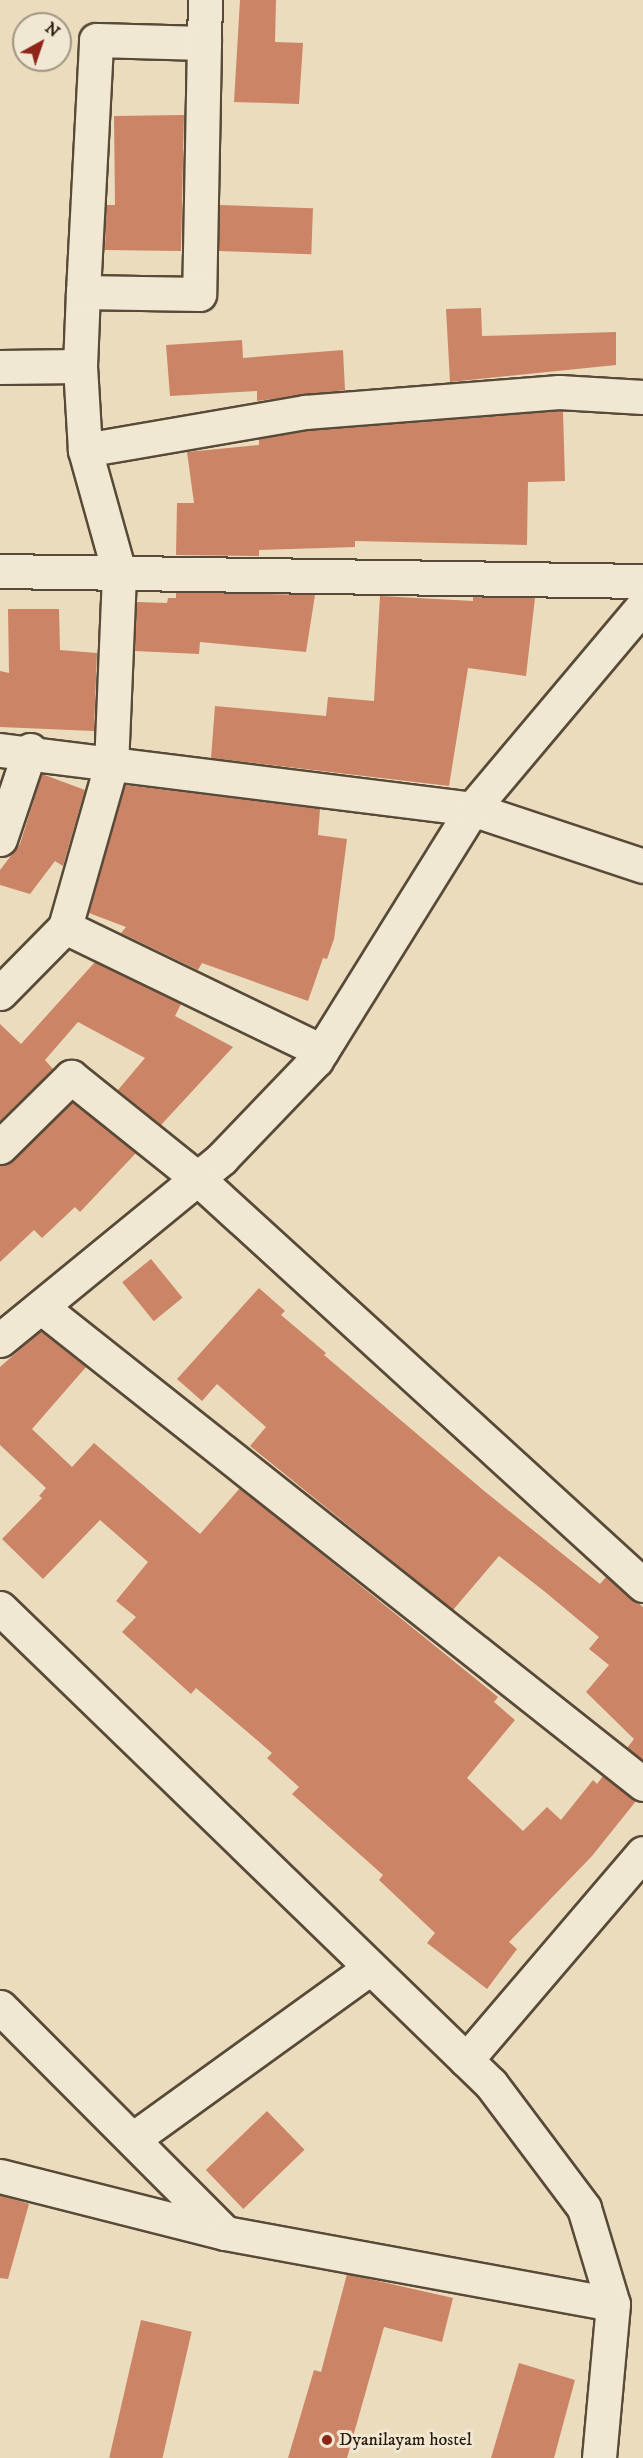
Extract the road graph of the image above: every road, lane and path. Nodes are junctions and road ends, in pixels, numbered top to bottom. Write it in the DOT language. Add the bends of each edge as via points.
graph roads {
  1 [pos="205,0"];
  2 [pos="204,43"];
  3 [pos="83,292"];
  4 [pos="80,366"];
  5 [pos="0,367"];
  6 [pos="643,397"];
  7 [pos="85,450"];
  8 [pos="0,571"];
  9 [pos="119,572"];
  10 [pos="643,581"];
  11 [pos="643,606"];
  12 [pos="15,750"];
  13 [pos="111,766"];
  14 [pos="472,808"];
  15 [pos="0,839"];
  16 [pos="643,866"];
  17 [pos="65,927"];
  18 [pos="0,993"];
  19 [pos="322,1051"];
  20 [pos="0,1146"];
  21 [pos="196,1177"];
  22 [pos="40,1307"];
  23 [pos="0,1340"];
  24 [pos="643,1585"];
  25 [pos="0,1608"];
  26 [pos="643,1784"];
  27 [pos="643,1853"];
  28 [pos="369,1968"];
  29 [pos="0,2007"];
  30 [pos="465,2060"];
  31 [pos="133,2139"];
  32 [pos="0,2176"];
  33 [pos="225,2233"];
  34 [pos="613,2304"];
  35 [pos="599,2458"];
  1 -- 2 [label="street"];
  2 -- 3 [label="street" via="96,40"];
  2 -- 3 [label="street" via="199,294"];
  3 -- 4 [label="street"];
  4 -- 5 [label="street"];
  4 -- 7 [label="street"];
  6 -- 7 [label="street" via="559,392 305,412"];
  7 -- 9 [label="street"];
  8 -- 9 [label="street"];
  9 -- 10 [label="street"];
  9 -- 13 [label="street"];
  11 -- 14 [label="street"];
  12 -- 13 [label="street"];
  12 -- 15 [label="street"];
  13 -- 14 [label="street"];
  13 -- 17 [label="street"];
  14 -- 16 [label="street"];
  14 -- 19 [label="street"];
  17 -- 18 [label="street"];
  17 -- 19 [label="street"];
  19 -- 21 [label="street" via="222,1158"];
  20 -- 21 [label="street" via="71,1077"];
  21 -- 22 [label="street"];
  21 -- 24 [label="street"];
  22 -- 23 [label="street"];
  22 -- 26 [label="street"];
  25 -- 28 [label="street"];
  27 -- 30 [label="street"];
  28 -- 30 [label="street"];
  28 -- 31 [label="street"];
  29 -- 31 [label="street"];
  30 -- 34 [label="street" via="491,2084 584,2208"];
  31 -- 33 [label="street"];
  32 -- 33 [label="street"];
  33 -- 34 [label="street"];
  34 -- 35 [label="street"];
}
